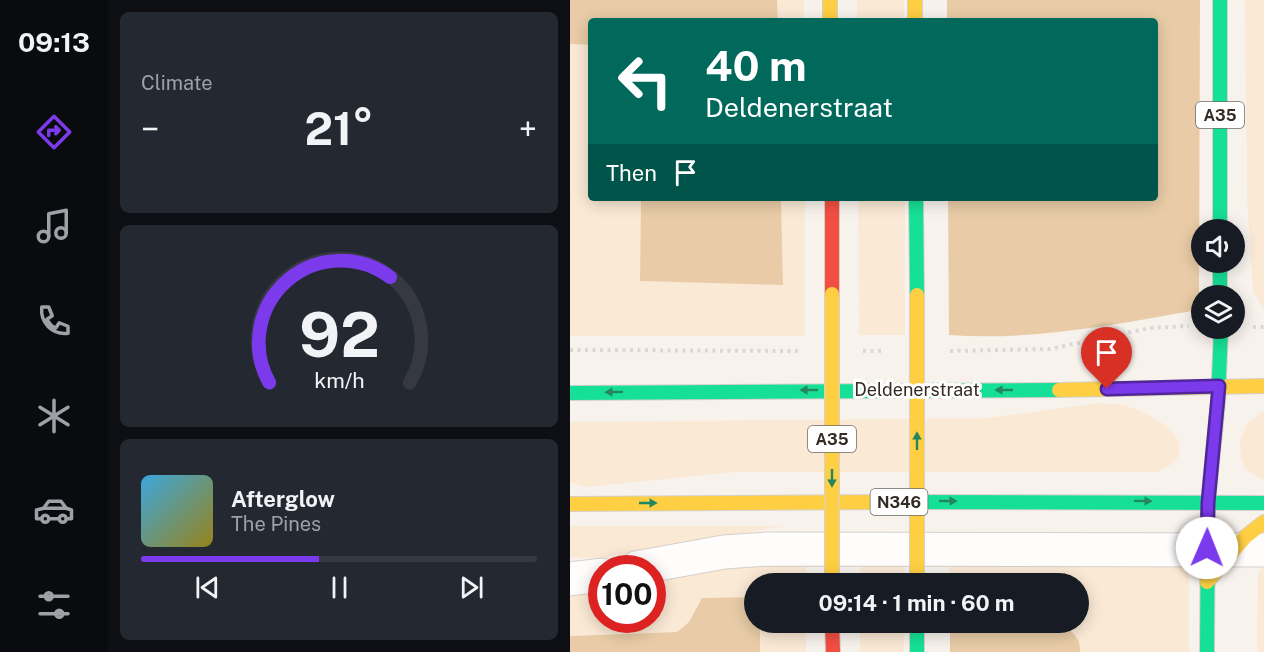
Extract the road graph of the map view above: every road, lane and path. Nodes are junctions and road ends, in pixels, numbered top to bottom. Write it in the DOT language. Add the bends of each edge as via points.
graph roads {
  1 [pos="830,0"];
  2 [pos="915,0"];
  3 [pos="1220,0"];
  4 [pos="830,18"];
  5 [pos="915,18"];
  6 [pos="832,201"];
  7 [pos="916,201"];
  8 [pos="1220,219"];
  9 [pos="1221,339"];
  10 [pos="1219,386"];
  11 [pos="1264,386"];
  12 [pos="570,393"];
  13 [pos="1264,502"];
  14 [pos="1208,503"];
  15 [pos="570,504"];
  16 [pos="1264,522"];
  17 [pos="1235,549"];
  18 [pos="666,563"];
  19 [pos="832,573"];
  20 [pos="917,573"];
  21 [pos="588,577"];
  22 [pos="570,579"];
  23 [pos="1207,582"];
  24 [pos="832,633"];
  25 [pos="917,633"];
  26 [pos="833,652"];
  27 [pos="917,652"];
  28 [pos="1207,652"];
  1 -- 4 [label="main road"];
  2 -- 5 [label="main road"];
  3 -- 8 [label="main road, A35"];
  6 -- 19 [label="main road, A35, one-way, bridge"];
  20 -- 7 [label="main road, one-way, bridge"];
  9 -- 10 [label="main road"];
  10 -- 11 [label="main road, Deldenerstraat"];
  10 -- 12 [label="main road, Deldenerstraat, one-way"];
  10 -- 14 [label="main road"];
  13 -- 14 [label="main road, N346"];
  15 -- 14 [label="main road, N346, one-way"];
  14 -- 17 [label="main road"];
  16 -- 17 [label="main road"];
  17 -- 18 [label="street" via="768,549"];
  17 -- 23 [label="main road"];
  17 -- 23 [label="main road"];
  21 -- 22 [label="street"];
  23 -- 28 [label="main road"];
  24 -- 26 [label="main road"];
  25 -- 27 [label="main road"];
}
